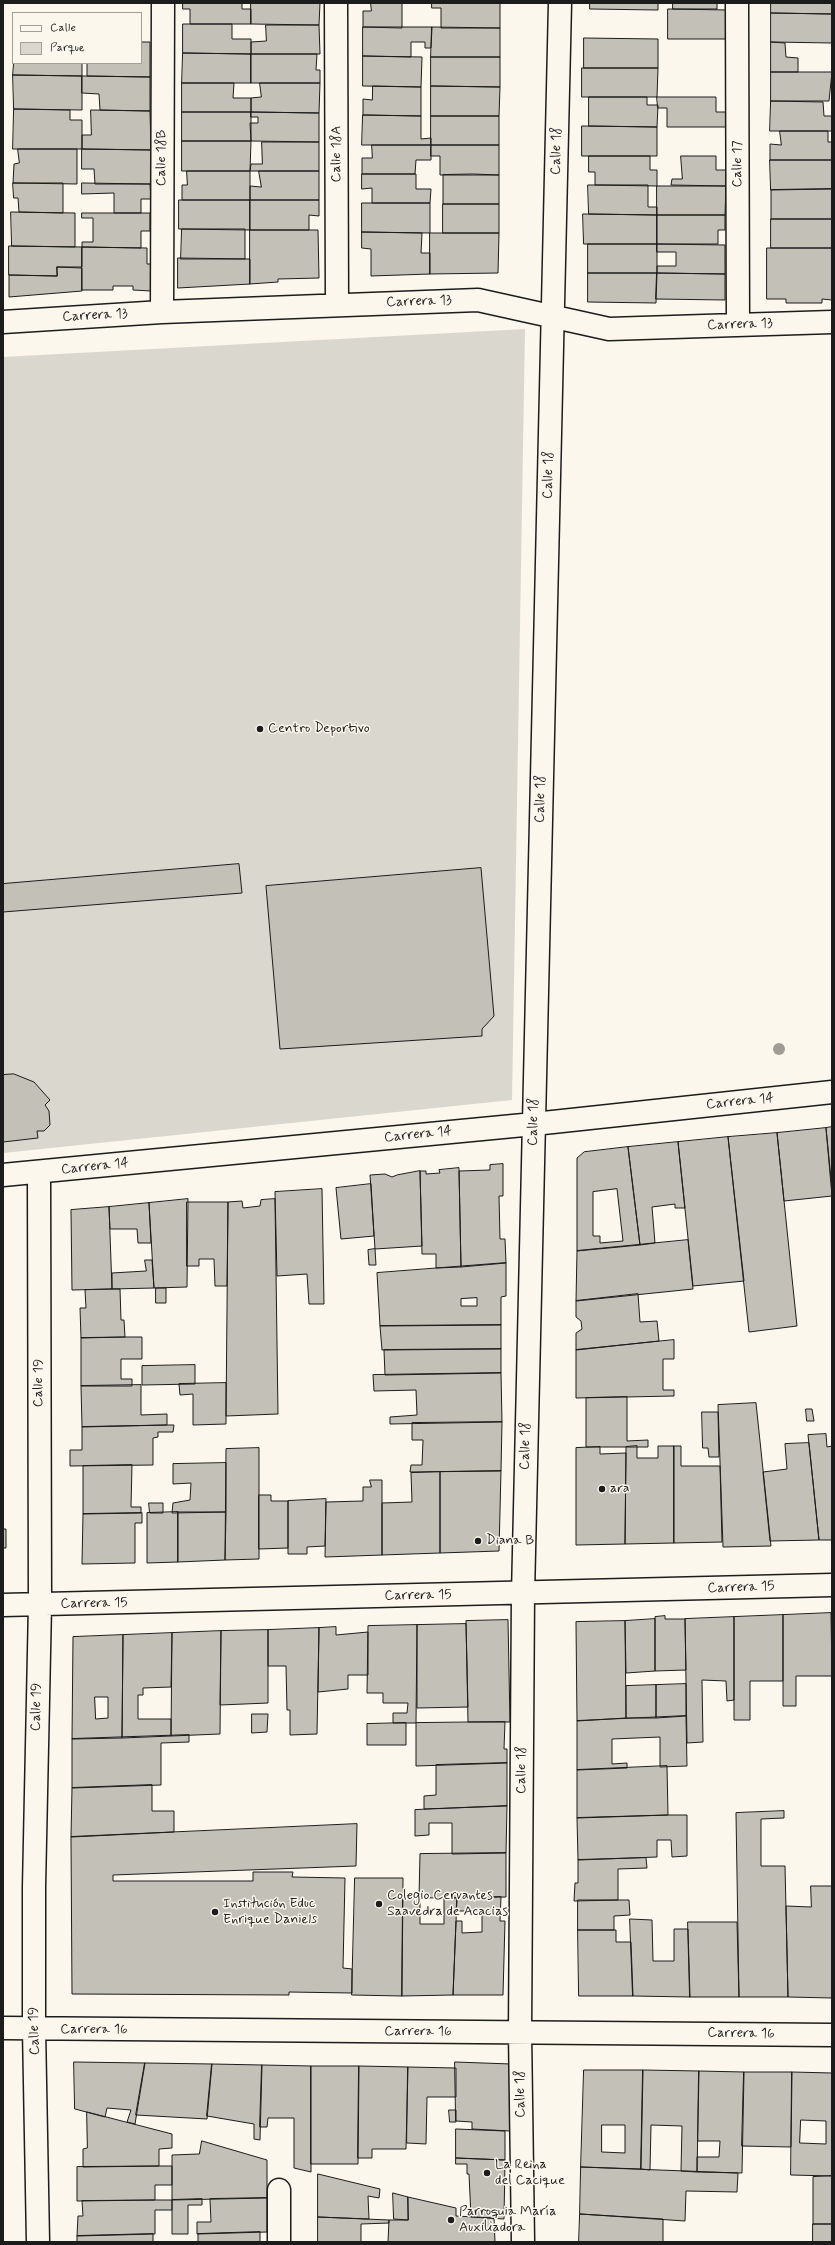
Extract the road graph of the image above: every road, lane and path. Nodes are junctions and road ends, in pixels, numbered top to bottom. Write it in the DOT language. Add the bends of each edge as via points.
graph roads {
  1 [pos="163,3"];
  2 [pos="336,3"];
  3 [pos="560,3"];
  4 [pos="737,3"];
  5 [pos="337,304"];
  6 [pos="162,312"];
  7 [pos="553,317"];
  8 [pos="3,322"];
  9 [pos="832,322"];
  10 [pos="738,325"];
  11 [pos="832,1092"];
  12 [pos="534,1124"];
  13 [pos="39,1172"];
  14 [pos="3,1175"];
  15 [pos="832,1585"];
  16 [pos="523,1594"];
  17 [pos="3,1605"];
  18 [pos="40,1605"];
  19 [pos="3,2028"];
  20 [pos="34,2029"];
  21 [pos="520,2032"];
  22 [pos="832,2035"];
  23 [pos="279,2190"];
  24 [pos="38,2242"];
  25 [pos="279,2242"];
  26 [pos="523,2242"];
  1 -- 6 [label="street, Calle 18B"];
  2 -- 5 [label="street, Calle 18A"];
  3 -- 7 [label="street, Calle 18"];
  4 -- 10 [label="street, Calle 17"];
  5 -- 6 [label="street, Carrera 13"];
  5 -- 7 [label="street, Carrera 13" via="478,300"];
  6 -- 8 [label="street, Carrera 13"];
  7 -- 10 [label="street, Carrera 13" via="609,329"];
  7 -- 12 [label="street, Calle 18"];
  9 -- 10 [label="street, Carrera 13"];
  11 -- 12 [label="street, Carrera 14"];
  12 -- 13 [label="street, Carrera 14"];
  12 -- 16 [label="street, Calle 18"];
  13 -- 14 [label="street, Carrera 14"];
  13 -- 18 [label="street, Calle 19"];
  15 -- 16 [label="street, Carrera 15"];
  16 -- 18 [label="street, Carrera 15"];
  16 -- 21 [label="street, Calle 18"];
  17 -- 18 [label="street, Carrera 15"];
  18 -- 20 [label="street, Calle 19" via="34,1879"];
  19 -- 20 [label="street, Carrera 16"];
  20 -- 21 [label="street, Carrera 16"];
  20 -- 24 [label="street, Calle 19"];
  21 -- 22 [label="street, Carrera 16"];
  21 -- 26 [label="street, Calle 18"];
  23 -- 25 [label="street"];
}
